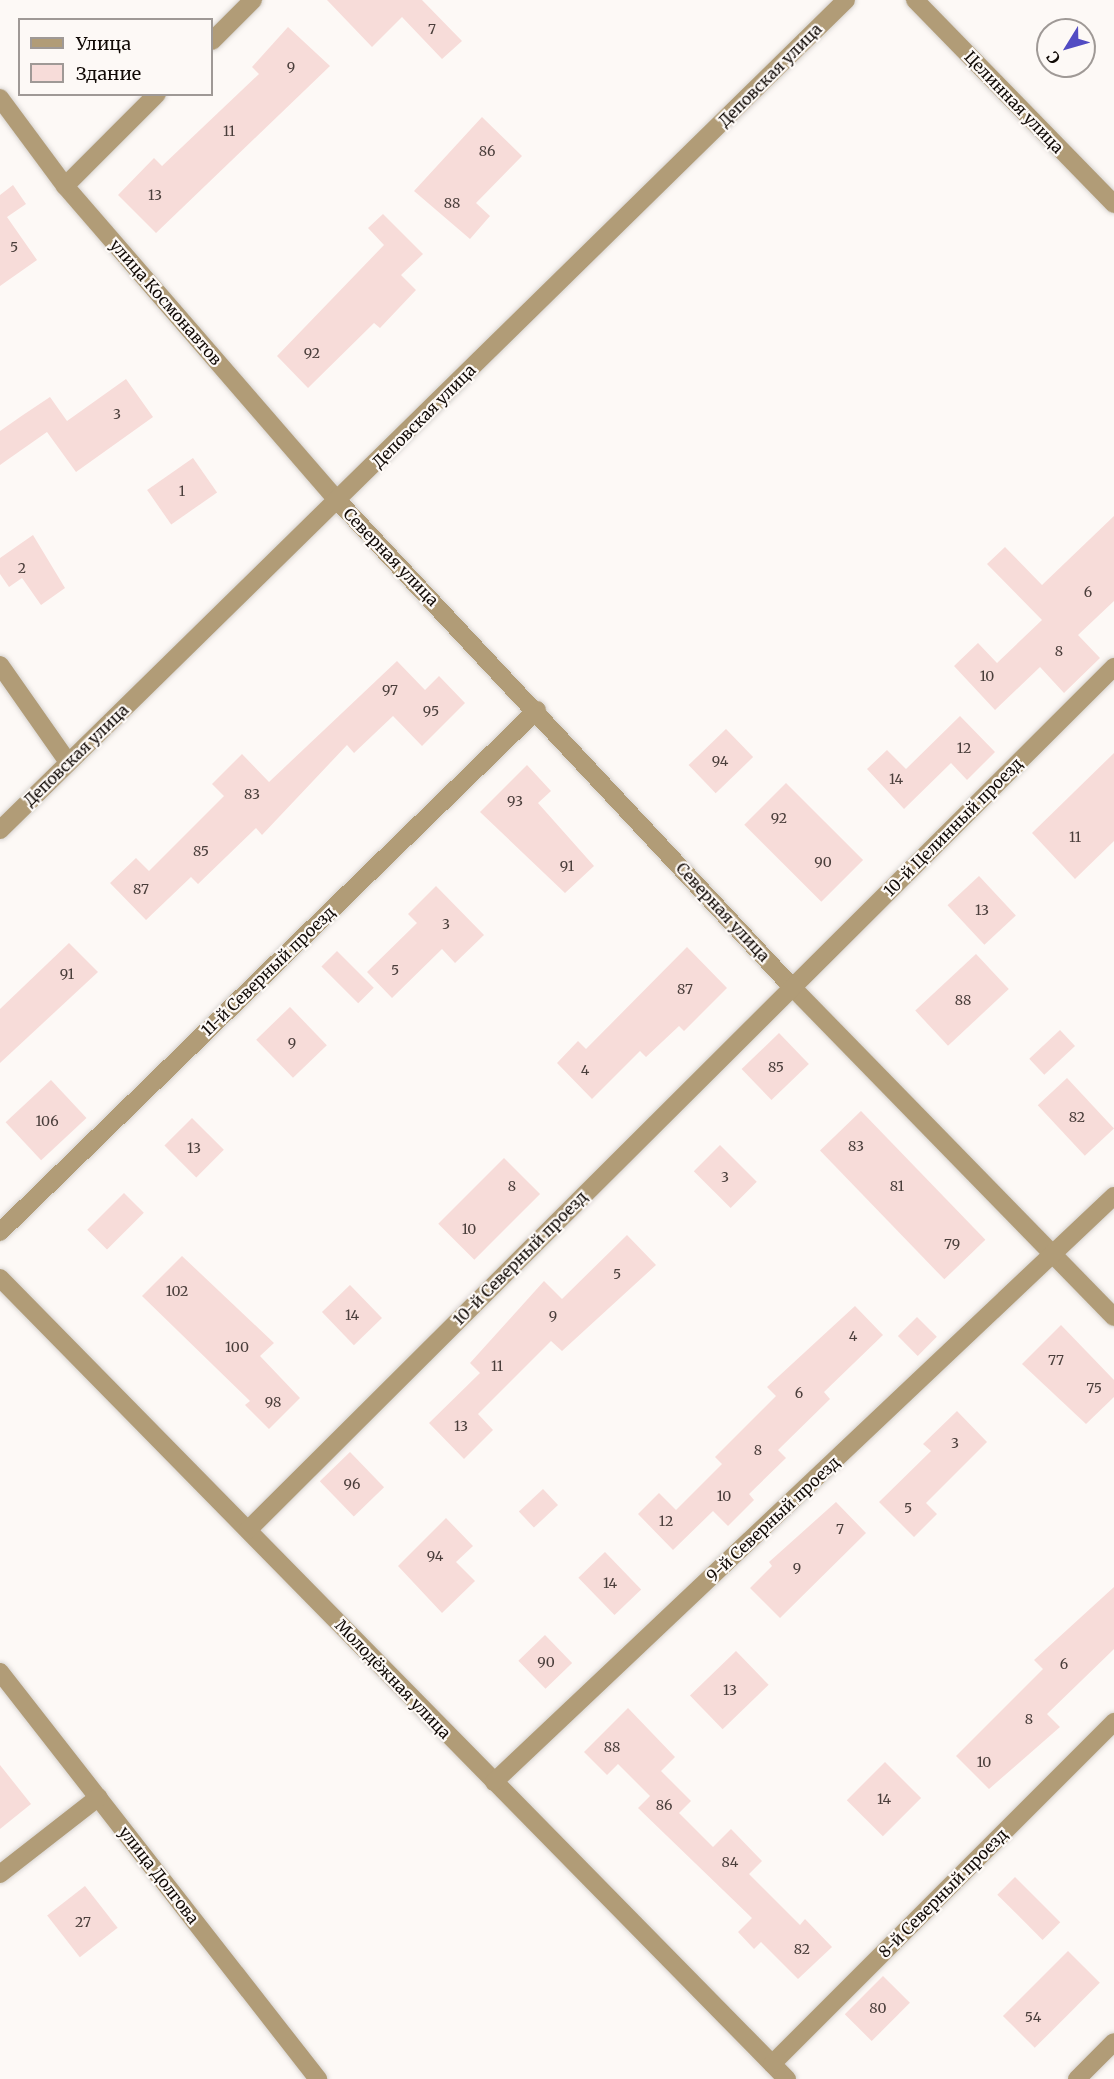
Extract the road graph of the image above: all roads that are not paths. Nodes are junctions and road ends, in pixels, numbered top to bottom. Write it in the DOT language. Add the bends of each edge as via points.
graph roads {
  1 [pos="253,0"];
  2 [pos="846,0"];
  3 [pos="915,0"];
  4 [pos="213,40"];
  5 [pos="156,96"];
  6 [pos="0,98"];
  7 [pos="65,186"];
  8 [pos="1114,204"];
  9 [pos="338,501"];
  10 [pos="0,665"];
  11 [pos="1114,667"];
  12 [pos="537,710"];
  13 [pos="68,762"];
  14 [pos="0,830"];
  15 [pos="792,987"];
  16 [pos="1114,1196"];
  17 [pos="0,1232"];
  18 [pos="1051,1257"];
  19 [pos="0,1278"];
  20 [pos="1114,1317"];
  21 [pos="248,1530"];
  22 [pos="0,1672"];
  23 [pos="1114,1722"];
  24 [pos="494,1782"];
  25 [pos="99,1797"];
  26 [pos="0,1874"];
  27 [pos="1114,2042"];
  28 [pos="772,2064"];
  29 [pos="318,2079"];
  30 [pos="787,2079"];
  31 [pos="1077,2079"];
  1 -- 4 [label="street"];
  2 -- 9 [label="street, Деповская улица"];
  3 -- 8 [label="street, Целинная улица"];
  5 -- 7 [label="street"];
  6 -- 7 [label="street, улица Космонавтов"];
  7 -- 9 [label="street, улица Космонавтов"];
  9 -- 12 [label="street, Северная улица"];
  9 -- 13 [label="street, Деповская улица"];
  10 -- 13 [label="street"];
  11 -- 15 [label="street, 10-й Целинный проезд"];
  12 -- 15 [label="street, Северная улица"];
  12 -- 17 [label="street, 11-й Северный проезд"];
  13 -- 14 [label="street, Деповская улица"];
  15 -- 18 [label="street, Северная улица"];
  15 -- 21 [label="street, 10-й Северный проезд"];
  16 -- 18 [label="street, 9-й Северный проезд"];
  18 -- 20 [label="street, Северная улица"];
  18 -- 24 [label="street, 9-й Северный проезд"];
  19 -- 21 [label="street, Молодёжная улица"];
  21 -- 24 [label="street, Молодёжная улица"];
  22 -- 25 [label="street, улица Долгова"];
  23 -- 28 [label="street, 8-й Северный проезд"];
  24 -- 28 [label="street, Молодёжная улица"];
  25 -- 26 [label="street"];
  25 -- 29 [label="street, улица Долгова"];
  27 -- 31 [label="street"];
  28 -- 30 [label="street, Молодёжная улица"];
}
